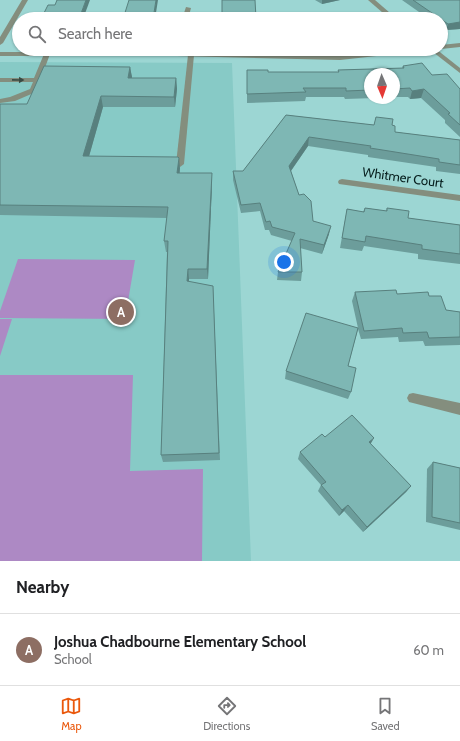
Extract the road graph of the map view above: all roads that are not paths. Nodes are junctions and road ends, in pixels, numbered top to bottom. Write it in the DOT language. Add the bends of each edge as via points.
graph roads {
  1 [pos="25,0"];
  2 [pos="371,0"];
  3 [pos="188,8"];
  4 [pos="18,12"];
  5 [pos="187,12"];
  6 [pos="386,12"];
  7 [pos="12,22"];
  8 [pos="0,43"];
  9 [pos="460,45"];
  10 [pos="448,46"];
  11 [pos="0,54"];
  12 [pos="12,54"];
  13 [pos="46,56"];
  14 [pos="192,56"];
  15 [pos="241,56"];
  16 [pos="358,56"];
  17 [pos="441,56"];
  18 [pos="460,71"];
  19 [pos="0,80"];
  20 [pos="37,80"];
  21 [pos="0,100"];
  22 [pos="180,164"];
  23 [pos="342,182"];
  24 [pos="460,198"];
  25 [pos="413,398"];
  26 [pos="460,408"];
  1 -- 4 [label="street"];
  2 -- 6 [label="street"];
  3 -- 5 [label="street"];
  7 -- 8 [label="street"];
  9 -- 10 [label="street"];
  11 -- 12 [label="street"];
  13 -- 20 [label="street"];
  14 -- 22 [label="street"];
  15 -- 16 [label="street"];
  17 -- 18 [label="street"];
  19 -- 20 [label="street, one-way"];
  20 -- 21 [label="street" via="33,90 12,99"];
  23 -- 24 [label="street, Whitmer Court"];
  25 -- 26 [label="street"];
}
